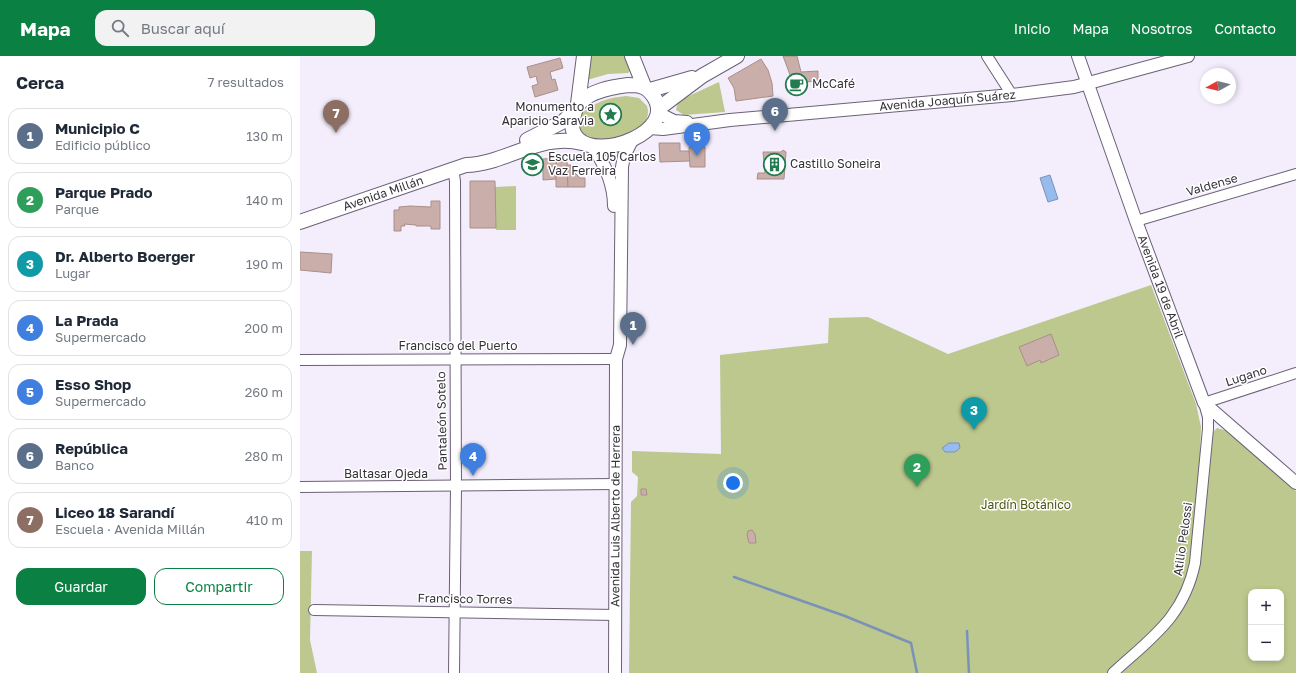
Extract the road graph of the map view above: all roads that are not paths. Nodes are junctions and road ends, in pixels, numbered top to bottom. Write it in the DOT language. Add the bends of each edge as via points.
graph roads {
  1 [pos="584,56"];
  2 [pos="632,56"];
  3 [pos="737,56"];
  4 [pos="987,56"];
  5 [pos="1078,56"];
  6 [pos="1188,56"];
  7 [pos="702,76"];
  8 [pos="1087,83"];
  9 [pos="647,88"];
  10 [pos="1012,95"];
  11 [pos="577,107"];
  12 [pos="658,111"];
  13 [pos="702,124"];
  14 [pos="650,128"];
  15 [pos="632,140"];
  16 [pos="587,144"];
  17 [pos="459,167"];
  18 [pos="1296,174"];
  19 [pos="1136,221"];
  20 [pos="300,222"];
  21 [pos="454,359"];
  22 [pos="616,359"];
  23 [pos="300,360"];
  24 [pos="1296,373"];
  25 [pos="1204,403"];
  26 [pos="1296,483"];
  27 [pos="616,484"];
  28 [pos="300,487"];
  29 [pos="456,487"];
  30 [pos="314,610"];
  31 [pos="454,612"];
  32 [pos="616,615"];
  33 [pos="454,673"];
  34 [pos="615,673"];
  35 [pos="1112,673"];
  1 -- 11 [label="main road"];
  2 -- 9 [label="main road"];
  3 -- 7 [label="main road"];
  4 -- 10 [label="street"];
  5 -- 8 [label="street, Avenida 19 de Abril"];
  6 -- 8 [label="street, Avenida Joaquín Suárez"];
  7 -- 9 [label="main road"];
  7 -- 12 [label="main road"];
  8 -- 10 [label="street, Avenida Joaquín Suárez"];
  8 -- 19 [label="street, Avenida 19 de Abril"];
  9 -- 11 [label="main road" via="628,85 605,90 593,94"];
  9 -- 12 [label="main road" via="656,99"];
  10 -- 13 [label="street, Avenida Joaquín Suárez"];
  11 -- 16 [label="main road" via="572,129 575,136"];
  11 -- 17 [label="main road, Avenida Millán" via="564,121 535,137 476,157"];
  12 -- 13 [label="street, Avenida Joaquín Suárez" via="674,120"];
  12 -- 14 [label="main road"];
  13 -- 14 [label="street, Avenida Joaquín Suárez"];
  14 -- 15 [label="main road"];
  15 -- 16 [label="main road" via="607,146"];
  15 -- 22 [label="street, Avenida Luis Alberto de Herrera" via="624,156 622,168 620,344"];
  16 -- 17 [label="main road, Avenida Millán" via="565,139 555,140 478,164"];
  16 -- 22 [label="street, Avenida Luis Alberto de Herrera" via="604,165 611,180 614,202 613,345"];
  17 -- 20 [label="main road, Avenida Millán"];
  17 -- 21 [label="street, Pantaleón Sotelo" via="455,181"];
  18 -- 19 [label="street, Valdense"];
  19 -- 25 [label="street, Avenida 19 de Abril"];
  21 -- 22 [label="street, Francisco del Puerto"];
  21 -- 23 [label="street, Francisco del Puerto"];
  21 -- 29 [label="street, Pantaleón Sotelo"];
  22 -- 27 [label="street, Avenida Luis Alberto de Herrera"];
  24 -- 25 [label="street, Lugano"];
  25 -- 26 [label="street, Avenida 19 de Abril"];
  25 -- 35 [label="street, Atilio Pelossi" via="1208,430 1192,578 1180,607 1168,622"];
  27 -- 29 [label="street, Baltasar Ojeda"];
  27 -- 32 [label="street, Avenida Luis Alberto de Herrera"];
  28 -- 29 [label="street, Baltasar Ojeda"];
  29 -- 31 [label="street, Pantaleón Sotelo"];
  30 -- 31 [label="street, Francisco Torres"];
  31 -- 32 [label="street, Francisco Torres"];
  31 -- 33 [label="street, Pantaleón Sotelo"];
  32 -- 34 [label="street, Avenida Luis Alberto de Herrera"];
}
